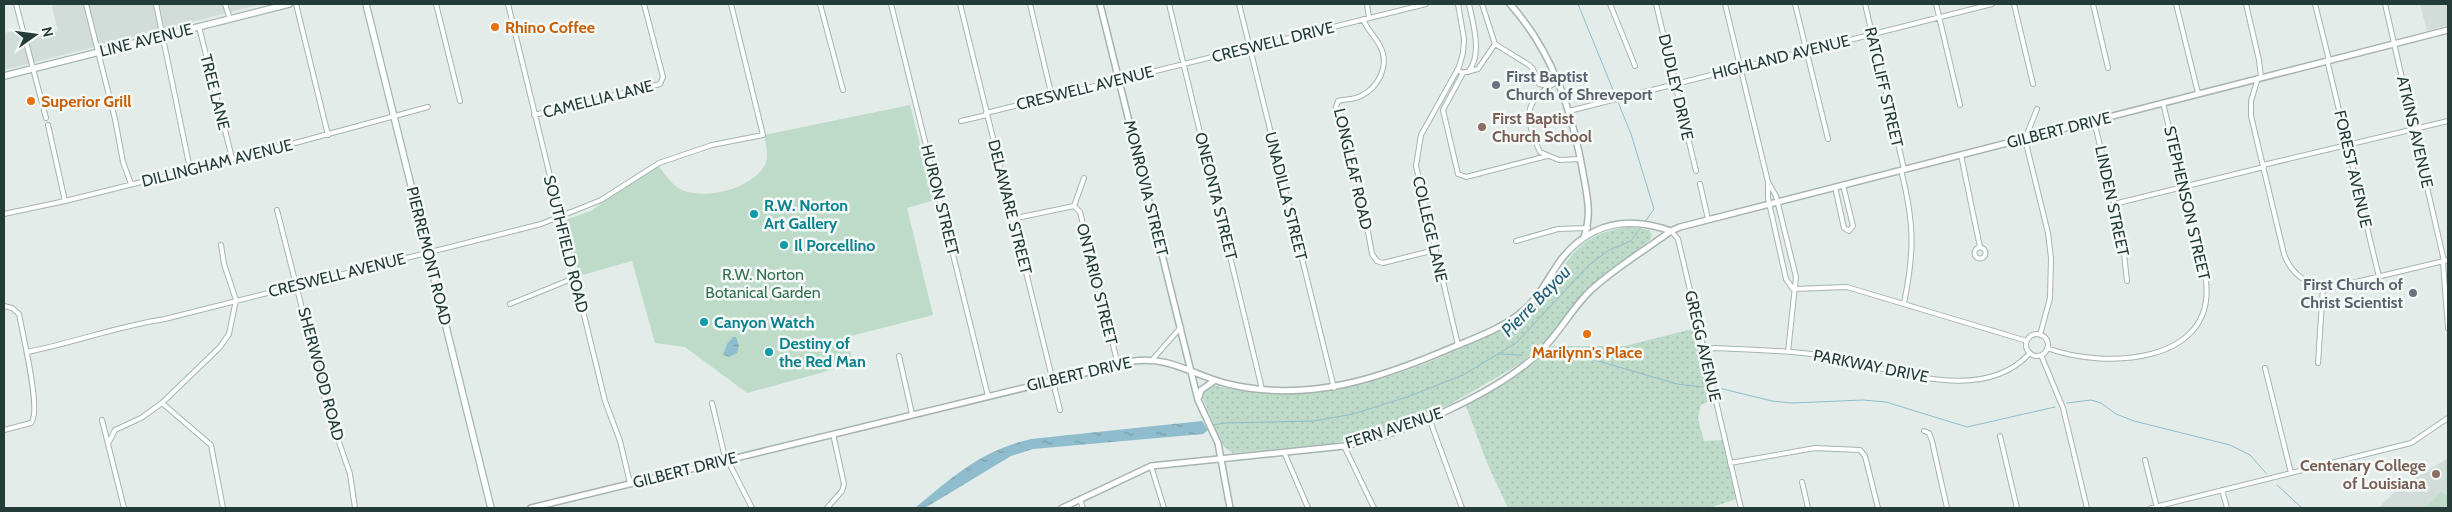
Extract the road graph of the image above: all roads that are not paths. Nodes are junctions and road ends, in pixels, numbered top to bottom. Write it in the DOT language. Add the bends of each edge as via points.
graph roads {
  1 [pos="16,4"];
  2 [pos="86,4"];
  3 [pos="156,4"];
  4 [pos="225,4"];
  5 [pos="289,4"];
  6 [pos="296,4"];
  7 [pos="366,4"];
  8 [pos="436,4"];
  9 [pos="508,4"];
  10 [pos="644,4"];
  11 [pos="731,4"];
  12 [pos="820,4"];
  13 [pos="891,4"];
  14 [pos="960,4"];
  15 [pos="1030,4"];
  16 [pos="1100,4"];
  17 [pos="1169,4"];
  18 [pos="1239,4"];
  19 [pos="1367,4"];
  20 [pos="1426,4"];
  21 [pos="1458,4"];
  22 [pos="1469,4"];
  23 [pos="1482,4"];
  24 [pos="1510,4"];
  25 [pos="1610,4"];
  26 [pos="1656,4"];
  27 [pos="1726,4"];
  28 [pos="1795,4"];
  29 [pos="1864,4"];
  30 [pos="1936,4"];
  31 [pos="1992,4"];
  32 [pos="2014,4"];
  33 [pos="2093,4"];
  34 [pos="2176,4"];
  35 [pos="2246,4"];
  36 [pos="2315,4"];
  37 [pos="2385,4"];
  38 [pos="1939,17"];
  39 [pos="1369,18"];
  40 [pos="230,19"];
  41 [pos="1363,20"];
  42 [pos="198,27"];
  43 [pos="2448,30"];
  44 [pos="1872,34"];
  45 [pos="164,36"];
  46 [pos="2395,43"];
  47 [pos="1495,44"];
  48 [pos="1250,48"];
  49 [pos="1806,51"];
  50 [pos="98,52"];
  51 [pos="2328,60"];
  52 [pos="1184,64"];
  53 [pos="1635,66"];
  54 [pos="1741,68"];
  55 [pos="2108,68"];
  56 [pos="33,69"];
  57 [pos="1457,70"];
  58 [pos="1464,73"];
  59 [pos="4,76"];
  60 [pos="2260,77"];
  61 [pos="1119,80"];
  62 [pos="1559,81"];
  63 [pos="1539,84"];
  64 [pos="1676,84"];
  65 [pos="2034,84"];
  66 [pos="1550,86"];
  67 [pos="843,90"];
  68 [pos="2198,94"];
  69 [pos="1052,97"];
  70 [pos="1534,97"];
  71 [pos="460,101"];
  72 [pos="2163,103"];
  73 [pos="1960,105"];
  74 [pos="428,107"];
  75 [pos="2037,109"];
  76 [pos="1569,111"];
  77 [pos="987,114"];
  78 [pos="534,115"];
  79 [pos="394,116"];
  80 [pos="46,118"];
  81 [pos="961,121"];
  82 [pos="2094,121"];
  83 [pos="2448,121"];
  84 [pos="48,125"];
  85 [pos="2414,129"];
  86 [pos="328,135"];
  87 [pos="1828,139"];
  88 [pos="2025,139"];
  89 [pos="2347,145"];
  90 [pos="1961,155"];
  91 [pos="1547,156"];
  92 [pos="232,158"];
  93 [pos="1580,159"];
  94 [pos="2263,166"];
  95 [pos="190,169"];
  96 [pos="1903,170"];
  97 [pos="1696,171"];
  98 [pos="1084,178"];
  99 [pos="1768,182"];
  100 [pos="131,184"];
  101 [pos="1700,184"];
  102 [pos="1842,185"];
  103 [pos="1835,187"];
  104 [pos="2183,187"];
  105 [pos="65,201"];
  106 [pos="1777,202"];
  107 [pos="1769,204"];
  108 [pos="2114,204"];
  109 [pos="1074,206"];
  110 [pos="277,210"];
  111 [pos="4,214"];
  112 [pos="559,217"];
  113 [pos="1012,219"];
  114 [pos="1708,219"];
  115 [pos="1588,228"];
  116 [pos="1671,231"];
  117 [pos="1584,237"];
  118 [pos="1516,241"];
  119 [pos="221,245"];
  120 [pos="1980,247"];
  121 [pos="1435,250"];
  122 [pos="428,252"];
  123 [pos="2445,261"];
  124 [pos="2378,277"];
  125 [pos="574,278"];
  126 [pos="2127,281"];
  127 [pos="297,285"];
  128 [pos="2323,287"];
  129 [pos="1793,289"];
  130 [pos="236,300"];
  131 [pos="1904,303"];
  132 [pos="510,304"];
  133 [pos="4,306"];
  134 [pos="1180,327"];
  135 [pos="2448,328"];
  136 [pos="2040,335"];
  137 [pos="2027,341"];
  138 [pos="1458,345"];
  139 [pos="2047,348"];
  140 [pos="1704,350"];
  141 [pos="27,352"];
  142 [pos="1788,352"];
  143 [pos="2030,354"];
  144 [pos="2041,355"];
  145 [pos="899,356"];
  146 [pos="1153,359"];
  147 [pos="2318,363"];
  148 [pos="1118,365"];
  149 [pos="2265,368"];
  150 [pos="1192,372"];
  151 [pos="1052,380"];
  152 [pos="1214,380"];
  153 [pos="1334,388"];
  154 [pos="1262,389"];
  155 [pos="988,396"];
  156 [pos="1198,400"];
  157 [pos="162,403"];
  158 [pos="712,403"];
  159 [pos="1060,410"];
  160 [pos="912,414"];
  161 [pos="1429,418"];
  162 [pos="2448,418"];
  163 [pos="102,420"];
  164 [pos="4,430"];
  165 [pos="1924,431"];
  166 [pos="834,434"];
  167 [pos="2000,436"];
  168 [pos="109,442"];
  169 [pos="1344,446"];
  170 [pos="1284,452"];
  171 [pos="1221,458"];
  172 [pos="728,460"];
  173 [pos="2145,460"];
  174 [pos="1730,463"];
  175 [pos="1151,466"];
  176 [pos="2291,473"];
  177 [pos="1802,482"];
  178 [pos="630,483"];
  179 [pos="2222,490"];
  180 [pos="1080,500"];
  181 [pos="124,508"];
  182 [pos="223,508"];
  183 [pos="354,508"];
  184 [pos="491,508"];
  185 [pos="531,508"];
  186 [pos="752,508"];
  187 [pos="827,508"];
  188 [pos="1062,508"];
  189 [pos="1083,508"];
  190 [pos="1164,508"];
  191 [pos="1230,508"];
  192 [pos="1308,508"];
  193 [pos="1374,508"];
  194 [pos="1462,508"];
  195 [pos="1741,508"];
  196 [pos="1808,508"];
  197 [pos="1878,508"];
  198 [pos="1947,508"];
  199 [pos="2017,508"];
  200 [pos="2087,508"];
  201 [pos="2151,508"];
  202 [pos="2157,508"];
  203 [pos="2227,508"];
  1 -- 56 [label="street"];
  2 -- 50 [label="street"];
  3 -- 45 [label="street"];
  4 -- 40 [label="street"];
  5 -- 40 [label="main road, LINE AVENUE"];
  6 -- 86 [label="street"];
  7 -- 79 [label="main road, PIERREMONT ROAD"];
  8 -- 71 [label="street"];
  9 -- 78 [label="street, SOUTHFIELD ROAD"];
  10 -- 78 [label="street, CAMELLIA LANE" via="662,82"];
  11 -- 112 [label="street, CRESWELL AVENUE" via="763,135 712,145 659,163 601,200"];
  12 -- 67 [label="street"];
  13 -- 155 [label="street, HURON STREET"];
  14 -- 77 [label="street, DELAWARE STREET"];
  15 -- 69 [label="street"];
  16 -- 61 [label="street, MONROVIA STREET"];
  17 -- 52 [label="street, ONEONTA STREET"];
  18 -- 48 [label="street, UNADILLA STREET"];
  19 -- 39 [label="street"];
  20 -- 39 [label="street"];
  21 -- 57 [label="street, COLLEGE LANE" via="1464,44"];
  22 -- 58 [label="street" via="1476,48 1472,67"];
  23 -- 47 [label="street"];
  24 -- 62 [label="street" via="1536,39"];
  25 -- 53 [label="street"];
  26 -- 64 [label="street, DUDLEY DRIVE"];
  27 -- 54 [label="street"];
  28 -- 49 [label="street"];
  29 -- 44 [label="street, RATCLIFF STREET"];
  30 -- 38 [label="street"];
  31 -- 38 [label="street, HIGHLAND AVENUE"];
  32 -- 65 [label="street"];
  33 -- 55 [label="street"];
  34 -- 68 [label="street"];
  35 -- 60 [label="street"];
  36 -- 51 [label="street, FOREST AVENUE"];
  37 -- 46 [label="street, ATKINS AVENUE"];
  38 -- 44 [label="street, HIGHLAND AVENUE"];
  38 -- 73 [label="street"];
  39 -- 41 [label="street"];
  40 -- 42 [label="main road, LINE AVENUE"];
  41 -- 48 [label="street, CRESWELL DRIVE"];
  41 -- 121 [label="street, LONGLEAF ROAD" via="1382,49 1382,72 1371,90 1353,99 1338,101 1336,107 1358,176 1372,254 1383,263"];
  42 -- 45 [label="main road, LINE AVENUE"];
  42 -- 92 [label="street, TREE LANE"];
  43 -- 46 [label="street, GILBERT DRIVE"];
  44 -- 49 [label="street, HIGHLAND AVENUE"];
  44 -- 96 [label="street, RATCLIFF STREET"];
  45 -- 50 [label="main road, LINE AVENUE"];
  45 -- 95 [label="street"];
  46 -- 51 [label="street, GILBERT DRIVE"];
  46 -- 85 [label="street, ATKINS AVENUE"];
  47 -- 58 [label="street" via="1483,65"];
  47 -- 63 [label="street" via="1529,65"];
  48 -- 52 [label="street, CRESWELL DRIVE"];
  48 -- 153 [label="street, UNADILLA STREET"];
  49 -- 54 [label="street, HIGHLAND AVENUE"];
  49 -- 87 [label="street"];
  50 -- 56 [label="main road, LINE AVENUE"];
  50 -- 100 [label="street"];
  51 -- 60 [label="street, GILBERT DRIVE"];
  51 -- 89 [label="street, FOREST AVENUE"];
  52 -- 61 [label="street, CRESWELL AVENUE"];
  52 -- 154 [label="street, ONEONTA STREET"];
  54 -- 64 [label="street, HIGHLAND AVENUE"];
  54 -- 99 [label="street"];
  56 -- 59 [label="main road, LINE AVENUE"];
  56 -- 80 [label="street"];
  57 -- 58 [label="street"];
  57 -- 121 [label="street, COLLEGE LANE" via="1424,128 1416,155 1417,177"];
  58 -- 91 [label="street" via="1443,110 1458,174 1466,177"];
  60 -- 68 [label="street, GILBERT DRIVE"];
  60 -- 94 [label="street" via="2250,108"];
  61 -- 69 [label="street, CRESWELL AVENUE"];
  61 -- 134 [label="street, MONROVIA STREET"];
  62 -- 66 [label="street"];
  62 -- 76 [label="street"];
  63 -- 66 [label="street"];
  63 -- 70 [label="street"];
  64 -- 76 [label="street, HIGHLAND AVENUE"];
  64 -- 97 [label="street, DUDLEY DRIVE"];
  66 -- 70 [label="street"];
  68 -- 72 [label="street, GILBERT DRIVE"];
  69 -- 77 [label="street, CRESWELL AVENUE"];
  70 -- 91 [label="street" via="1528,111 1531,126 1540,152"];
  72 -- 82 [label="street, GILBERT DRIVE"];
  72 -- 104 [label="street, STEPHENSON STREET"];
  74 -- 79 [label="street, DILLINGHAM AVENUE"];
  75 -- 88 [label="street"];
  76 -- 93 [label="street"];
  77 -- 81 [label="street, CRESWELL AVENUE"];
  77 -- 113 [label="street, DELAWARE STREET"];
  78 -- 112 [label="street, SOUTHFIELD ROAD"];
  79 -- 86 [label="street, DILLINGHAM AVENUE"];
  79 -- 122 [label="main road, PIERREMONT ROAD"];
  82 -- 88 [label="street, GILBERT DRIVE"];
  82 -- 108 [label="street, LINDEN STREET"];
  83 -- 85 [label="street"];
  84 -- 105 [label="street"];
  85 -- 89 [label="street"];
  85 -- 123 [label="street, ATKINS AVENUE"];
  86 -- 92 [label="street, DILLINGHAM AVENUE"];
  88 -- 90 [label="street, GILBERT DRIVE"];
  88 -- 136 [label="street" via="2051,258 2050,298"];
  89 -- 94 [label="street"];
  89 -- 124 [label="street, FOREST AVENUE"];
  90 -- 96 [label="street, GILBERT DRIVE"];
  90 -- 120 [label="street"];
  91 -- 93 [label="street" via="1559,160"];
  92 -- 95 [label="street, DILLINGHAM AVENUE"];
  93 -- 115 [label="street" via="1589,208"];
  94 -- 104 [label="street"];
  94 -- 128 [label="street" via="2286,260 2296,274 2311,284"];
  95 -- 100 [label="street, DILLINGHAM AVENUE"];
  96 -- 102 [label="street, GILBERT DRIVE"];
  96 -- 131 [label="street, RATCLIFF STREET" via="1913,238"];
  98 -- 109 [label="street"];
  99 -- 106 [label="street"];
  99 -- 107 [label="street"];
  100 -- 105 [label="street, DILLINGHAM AVENUE"];
  101 -- 114 [label="street"];
  102 -- 103 [label="street, GILBERT DRIVE"];
  102 -- 103 [label="street" via="1853,226 1849,231 1844,228"];
  103 -- 106 [label="street, GILBERT DRIVE"];
  104 -- 108 [label="street"];
  104 -- 139 [label="street, STEPHENSON STREET" via="2207,291 2203,314 2194,330 2172,347 2134,356 2086,358"];
  105 -- 111 [label="street, DILLINGHAM AVENUE"];
  106 -- 107 [label="street, GILBERT DRIVE"];
  106 -- 129 [label="street" via="1796,277"];
  107 -- 114 [label="street, GILBERT DRIVE"];
  107 -- 129 [label="street" via="1786,279"];
  108 -- 126 [label="street, LINDEN STREET"];
  109 -- 113 [label="street"];
  109 -- 148 [label="street, ONTARIO STREET" via="1080,212"];
  110 -- 127 [label="street, SHERWOOD ROAD"];
  112 -- 122 [label="street, CRESWELL AVENUE"];
  112 -- 125 [label="street, SOUTHFIELD ROAD"];
  113 -- 151 [label="street, DELAWARE STREET"];
  114 -- 116 [label="street, GILBERT DRIVE"];
  115 -- 117 [label="street"];
  115 -- 118 [label="street" via="1558,229"];
  116 -- 117 [label="street" via="1641,224 1606,226"];
  116 -- 140 [label="street, GREGG AVENUE" via="1678,239"];
  116 -- 161 [label="street, FERN AVENUE" via="1591,289 1553,338 1526,364 1461,404"];
  117 -- 138 [label="street, GILBERT DRIVE" via="1561,260 1524,310 1505,323"];
  119 -- 130 [label="street"];
  121 -- 138 [label="street, COLLEGE LANE"];
  122 -- 127 [label="street, CRESWELL AVENUE"];
  122 -- 184 [label="main road, PIERREMONT ROAD"];
  123 -- 124 [label="street"];
  123 -- 135 [label="street, ATKINS AVENUE"];
  124 -- 128 [label="street"];
  125 -- 132 [label="street"];
  125 -- 178 [label="street, SOUTHFIELD ROAD" via="605,401 620,441"];
  127 -- 130 [label="street, CRESWELL AVENUE"];
  127 -- 183 [label="street, SHERWOOD ROAD" via="327,407 350,474"];
  128 -- 147 [label="street"];
  129 -- 131 [label="street" via="1847,287"];
  129 -- 142 [label="street"];
  130 -- 141 [label="street, CRESWELL AVENUE"];
  130 -- 157 [label="street" via="224,342"];
  131 -- 137 [label="street"];
  133 -- 141 [label="street" via="15,309 18,314"];
  134 -- 146 [label="street"];
  134 -- 150 [label="street, MONROVIA STREET"];
  136 -- 137 [label="street"];
  136 -- 139 [label="street" via="2046,339"];
  137 -- 143 [label="street"];
  138 -- 153 [label="street, GILBERT DRIVE" via="1380,377"];
  139 -- 144 [label="street"];
  140 -- 142 [label="street, PARKWAY DRIVE"];
  140 -- 174 [label="street, GREGG AVENUE"];
  141 -- 164 [label="street" via="34,388 34,419 31,423"];
  142 -- 143 [label="street, PARKWAY DRIVE" via="1824,355 1961,382 1986,380 2005,373"];
  143 -- 144 [label="street"];
  144 -- 200 [label="street" via="2063,408"];
  145 -- 160 [label="street"];
  146 -- 148 [label="street, GILBERT DRIVE"];
  146 -- 150 [label="street, GILBERT DRIVE"];
  148 -- 151 [label="street, GILBERT DRIVE"];
  149 -- 176 [label="street"];
  150 -- 152 [label="street, GILBERT DRIVE"];
  150 -- 156 [label="street, MONROVIA STREET"];
  151 -- 155 [label="street, GILBERT DRIVE"];
  151 -- 159 [label="street, DELAWARE STREET"];
  152 -- 154 [label="street, GILBERT DRIVE"];
  152 -- 156 [label="street" via="1201,390"];
  153 -- 154 [label="street, GILBERT DRIVE" via="1284,392"];
  155 -- 160 [label="street, GILBERT DRIVE"];
  156 -- 171 [label="street, MONROVIA STREET"];
  157 -- 168 [label="street" via="141,418 115,430"];
  157 -- 182 [label="street" via="212,445"];
  158 -- 172 [label="street" via="722,448"];
  160 -- 166 [label="street, GILBERT DRIVE"];
  161 -- 169 [label="street, FERN AVENUE"];
  161 -- 194 [label="street"];
  162 -- 176 [label="street" via="2411,443"];
  163 -- 168 [label="street"];
  165 -- 198 [label="street" via="1932,441"];
  166 -- 172 [label="street, GILBERT DRIVE"];
  166 -- 187 [label="street" via="844,486"];
  167 -- 199 [label="street"];
  168 -- 181 [label="street"];
  169 -- 170 [label="street, FERN AVENUE"];
  169 -- 193 [label="street"];
  170 -- 171 [label="street, FERN AVENUE"];
  170 -- 192 [label="street"];
  171 -- 175 [label="street, FERN AVENUE"];
  171 -- 191 [label="street, MONROVIA STREET"];
  172 -- 178 [label="street, GILBERT DRIVE"];
  172 -- 186 [label="street"];
  173 -- 202 [label="street"];
  174 -- 195 [label="street, GREGG AVENUE"];
  174 -- 197 [label="street" via="1815,448 1862,452"];
  175 -- 180 [label="street, FERN AVENUE"];
  175 -- 190 [label="street"];
  176 -- 179 [label="street"];
  177 -- 196 [label="street"];
  178 -- 185 [label="street, GILBERT DRIVE"];
  179 -- 202 [label="street"];
  179 -- 203 [label="street"];
  180 -- 188 [label="street, FERN AVENUE"];
  180 -- 189 [label="street"];
  201 -- 202 [label="street"];
}
